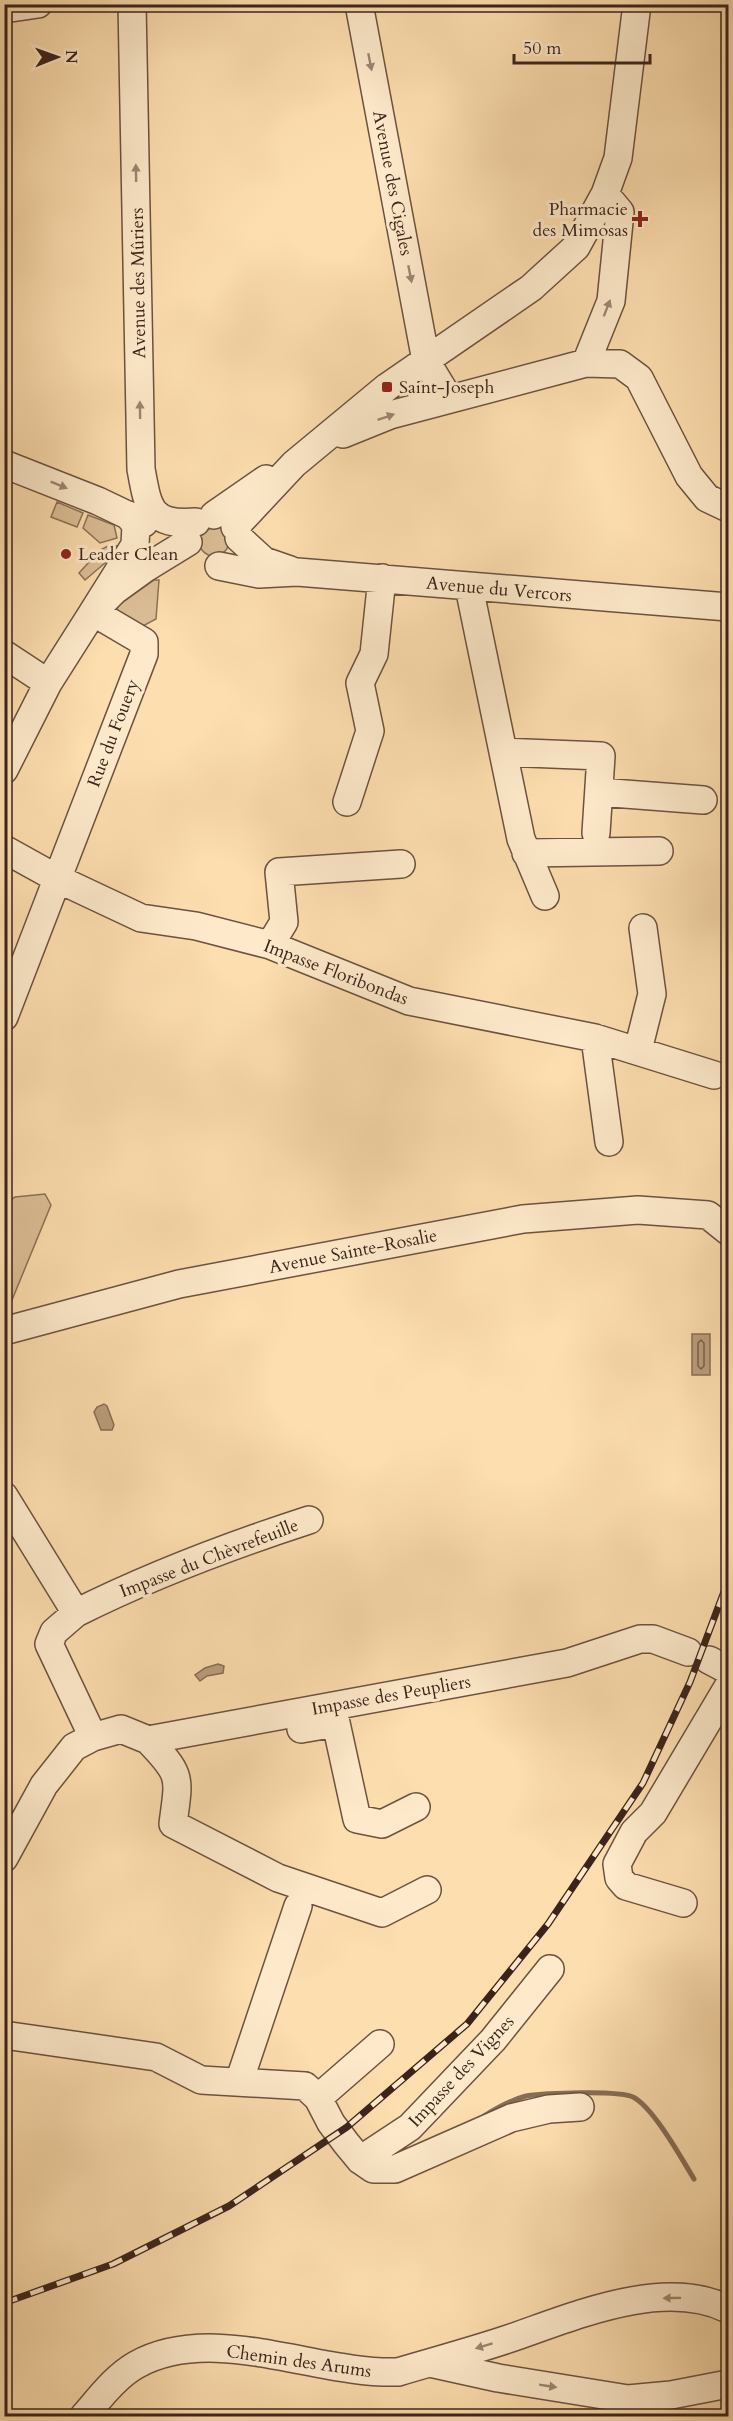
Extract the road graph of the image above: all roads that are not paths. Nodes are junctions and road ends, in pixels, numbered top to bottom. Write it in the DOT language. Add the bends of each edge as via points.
graph roads {
  1 [pos="38,4"];
  2 [pos="132,4"];
  3 [pos="359,4"];
  4 [pos="637,4"];
  5 [pos="4,9"];
  6 [pos="606,194"];
  7 [pos="426,361"];
  8 [pos="586,363"];
  9 [pos="449,399"];
  10 [pos="303,456"];
  11 [pos="4,464"];
  12 [pos="141,469"];
  13 [pos="98,501"];
  14 [pos="729,508"];
  15 [pos="128,515"];
  16 [pos="210,538"];
  17 [pos="382,578"];
  18 [pos="470,586"];
  19 [pos="729,606"];
  20 [pos="93,612"];
  21 [pos="4,654"];
  22 [pos="48,682"];
  23 [pos="503,752"];
  24 [pos="4,770"];
  25 [pos="599,792"];
  26 [pos="703,800"];
  27 [pos="347,801"];
  28 [pos="596,833"];
  29 [pos="4,849"];
  30 [pos="659,851"];
  31 [pos="526,853"];
  32 [pos="401,864"];
  33 [pos="58,879"];
  34 [pos="545,896"];
  35 [pos="644,928"];
  36 [pos="270,945"];
  37 [pos="4,1017"];
  38 [pos="595,1038"];
  39 [pos="638,1050"];
  40 [pos="714,1075"];
  41 [pos="609,1142"];
  42 [pos="718,1223"];
  43 [pos="4,1330"];
  44 [pos="7,1505"];
  45 [pos="309,1520"];
  46 [pos="76,1613"];
  47 [pos="708,1661"];
  48 [pos="729,1687"];
  49 [pos="93,1737"];
  50 [pos="155,1746"];
  51 [pos="416,1807"];
  52 [pos="4,1858"];
  53 [pos="427,1890"];
  54 [pos="683,1903"];
  55 [pos="298,1906"];
  56 [pos="550,1969"];
  57 [pos="4,2035"];
  58 [pos="380,2044"];
  59 [pos="239,2082"];
  60 [pos="318,2098"];
  61 [pos="580,2107"];
  62 [pos="360,2160"];
  63 [pos="729,2309"];
  64 [pos="429,2362"];
  65 [pos="729,2384"];
  66 [pos="84,2416"];
  1 -- 5 [label="street"];
  12 -- 2 [label="street, Avenue des Mûriers, one-way"];
  3 -- 7 [label="street, Avenue des Cigales, one-way"];
  4 -- 6 [label="street" via="618,158"];
  6 -- 7 [label="street" via="576,247 531,288"];
  8 -- 6 [label="street, one-way" via="611,301 617,263 620,212"];
  7 -- 9 [label="street"];
  7 -- 10 [label="street" via="387,387"];
  8 -- 9 [label="street"];
  8 -- 14 [label="street" via="620,364 639,378 689,476 707,498"];
  10 -- 9 [label="street, one-way" via="390,415"];
  10 -- 16 [label="street"];
  11 -- 13 [label="street, one-way"];
  12 -- 13 [label="street" via="126,494"];
  12 -- 16 [label="street, Avenue des Mûriers" via="153,513"];
  13 -- 15 [label="street"];
  15 -- 16 [label="street" via="161,531"];
  15 -- 20 [label="street" via="136,525 135,545"];
  16 -- 17 [label="street, Avenue du Vercors" via="259,574 297,572"];
  16 -- 20 [label="street" via="144,569"];
  17 -- 18 [label="street, Avenue du Vercors"];
  17 -- 27 [label="street" via="374,654 360,683 370,731"];
  18 -- 19 [label="street, Avenue du Vercors"];
  18 -- 23 [label="street"];
  20 -- 22 [label="street"];
  20 -- 33 [label="street, Rue du Fouery" via="144,642 144,654"];
  21 -- 22 [label="street"];
  22 -- 24 [label="street"];
  23 -- 25 [label="street" via="601,756"];
  23 -- 31 [label="street"];
  25 -- 26 [label="street"];
  25 -- 28 [label="street"];
  29 -- 33 [label="street, Impasse Floribondas"];
  30 -- 31 [label="street"];
  31 -- 34 [label="street"];
  32 -- 36 [label="street" via="279,872 284,922"];
  33 -- 36 [label="street, Impasse Floribondas" via="141,918 196,926"];
  33 -- 37 [label="street"];
  35 -- 39 [label="street" via="652,994"];
  36 -- 38 [label="street, Impasse Floribondas" via="409,1001"];
  38 -- 39 [label="street, Impasse Floribondas"];
  38 -- 41 [label="street"];
  39 -- 40 [label="street, Impasse Floribondas"];
  42 -- 43 [label="street, Avenue Sainte-Rosalie" via="638,1210 523,1219 179,1284"];
  44 -- 46 [label="street"];
  45 -- 46 [label="street, Impasse du Chèvrefeuille" via="192,1561"];
  46 -- 49 [label="street, Impasse du Chèvrefeuille" via="54,1632 49,1644"];
  47 -- 50 [label="street, Impasse des Peupliers" via="653,1639 640,1639 567,1663"];
  48 -- 54 [label="street" via="617,1864 619,1878 626,1886"];
  49 -- 50 [label="street" via="121,1729"];
  49 -- 52 [label="street" via="74,1748 44,1785"];
  50 -- 51 [label="street" via="336,1723 357,1819 382,1824"];
  50 -- 53 [label="street" via="179,1781 173,1824 278,1878 382,1913"];
  55 -- 59 [label="street"];
  56 -- 62 [label="street, Impasse des Vignes" via="493,2040 410,2127"];
  57 -- 59 [label="street" via="156,2057 201,2080"];
  58 -- 60 [label="street"];
  59 -- 60 [label="street" via="305,2086"];
  60 -- 62 [label="street" via="331,2123"];
  61 -- 62 [label="street, Impasse des Vignes" via="511,2118 395,2169 373,2169"];
  63 -- 64 [label="street, Chemin des Arums, one-way" via="693,2297 617,2305"];
  64 -- 65 [label="street, one-way" via="498,2378 628,2398"];
  64 -- 66 [label="street, Chemin des Arums" via="398,2372 374,2373 261,2354 214,2349 185,2351 154,2357 135,2366"];
}
